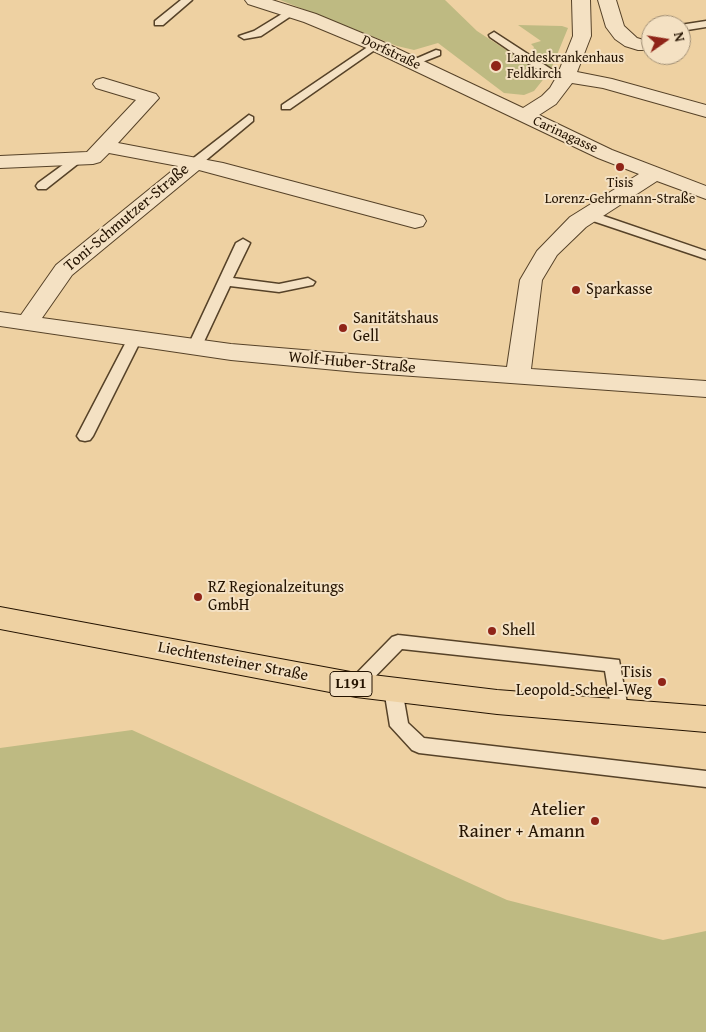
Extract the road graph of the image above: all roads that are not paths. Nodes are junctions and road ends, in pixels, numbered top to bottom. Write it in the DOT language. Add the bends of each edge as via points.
graph roads {
  1 [pos="186,0"];
  2 [pos="254,0"];
  3 [pos="581,0"];
  4 [pos="608,4"];
  5 [pos="290,12"];
  6 [pos="159,23"];
  7 [pos="706,24"];
  8 [pos="691,26"];
  9 [pos="641,32"];
  10 [pos="244,36"];
  11 [pos="494,36"];
  12 [pos="375,45"];
  13 [pos="436,53"];
  14 [pos="412,63"];
  15 [pos="566,76"];
  16 [pos="103,84"];
  17 [pos="286,107"];
  18 [pos="706,111"];
  19 [pos="524,116"];
  20 [pos="249,120"];
  21 [pos="103,146"];
  22 [pos="74,160"];
  23 [pos="0,162"];
  24 [pos="195,162"];
  25 [pos="654,174"];
  26 [pos="42,186"];
  27 [pos="706,194"];
  28 [pos="589,215"];
  29 [pos="415,221"];
  30 [pos="243,243"];
  31 [pos="706,254"];
  32 [pos="225,280"];
  33 [pos="308,282"];
  34 [pos="0,319"];
  35 [pos="26,324"];
  36 [pos="134,340"];
  37 [pos="194,348"];
  38 [pos="518,376"];
  39 [pos="706,389"];
  40 [pos="85,436"];
  41 [pos="0,618"];
  42 [pos="356,685"];
  43 [pos="393,690"];
  44 [pos="620,714"];
  45 [pos="706,720"];
  46 [pos="706,780"];
  1 -- 6 [label="lane"];
  2 -- 5 [label="street, Dorfstraße"];
  3 -- 15 [label="street, Carinagasse" via="582,36"];
  4 -- 9 [label="street"];
  4 -- 9 [label="street" via="622,35 631,42"];
  5 -- 10 [label="lane" via="257,34"];
  5 -- 12 [label="street, Dorfstraße"];
  7 -- 8 [label="lane"];
  11 -- 15 [label="lane" via="551,74"];
  12 -- 14 [label="street, Dorfstraße"];
  12 -- 17 [label="lane"];
  13 -- 14 [label="lane"];
  14 -- 19 [label="street, Dorfstraße"];
  15 -- 18 [label="street" via="605,83"];
  15 -- 19 [label="street, Carinagasse" via="549,100"];
  16 -- 21 [label="street" via="149,98"];
  19 -- 25 [label="street, Carinagasse"];
  20 -- 24 [label="lane, Toni-Schmutzer-Straße"];
  21 -- 22 [label="street" via="93,158"];
  21 -- 24 [label="street, Toni-Schmutzer-Straße"];
  22 -- 23 [label="street"];
  22 -- 26 [label="lane"];
  24 -- 29 [label="street, Toni-Schmutzer-Straße"];
  24 -- 35 [label="street, Toni-Schmutzer-Straße" via="64,270"];
  25 -- 27 [label="street, Carinagasse"];
  25 -- 28 [label="street"];
  28 -- 31 [label="lane"];
  28 -- 38 [label="street" via="548,250 531,280"];
  30 -- 32 [label="lane"];
  32 -- 33 [label="lane" via="279,288"];
  32 -- 37 [label="lane"];
  34 -- 35 [label="street, Wolf-Huber-Straße"];
  35 -- 36 [label="street, Wolf-Huber-Straße"];
  36 -- 37 [label="street, Wolf-Huber-Straße"];
  36 -- 40 [label="lane"];
  37 -- 38 [label="street, Wolf-Huber-Straße"];
  38 -- 39 [label="street, Wolf-Huber-Straße"];
  41 -- 42 [label="main road, Liechtensteiner Straße / L191"];
  42 -- 43 [label="main road, Liechtensteiner Straße / L191"];
  42 -- 44 [label="lane" via="398,642 613,665"];
  43 -- 44 [label="main road, Liechtensteiner Straße / L191"];
  43 -- 46 [label="lane" via="399,726 419,745"];
  44 -- 45 [label="main road, Liechtensteiner Straße / L191"];
}
